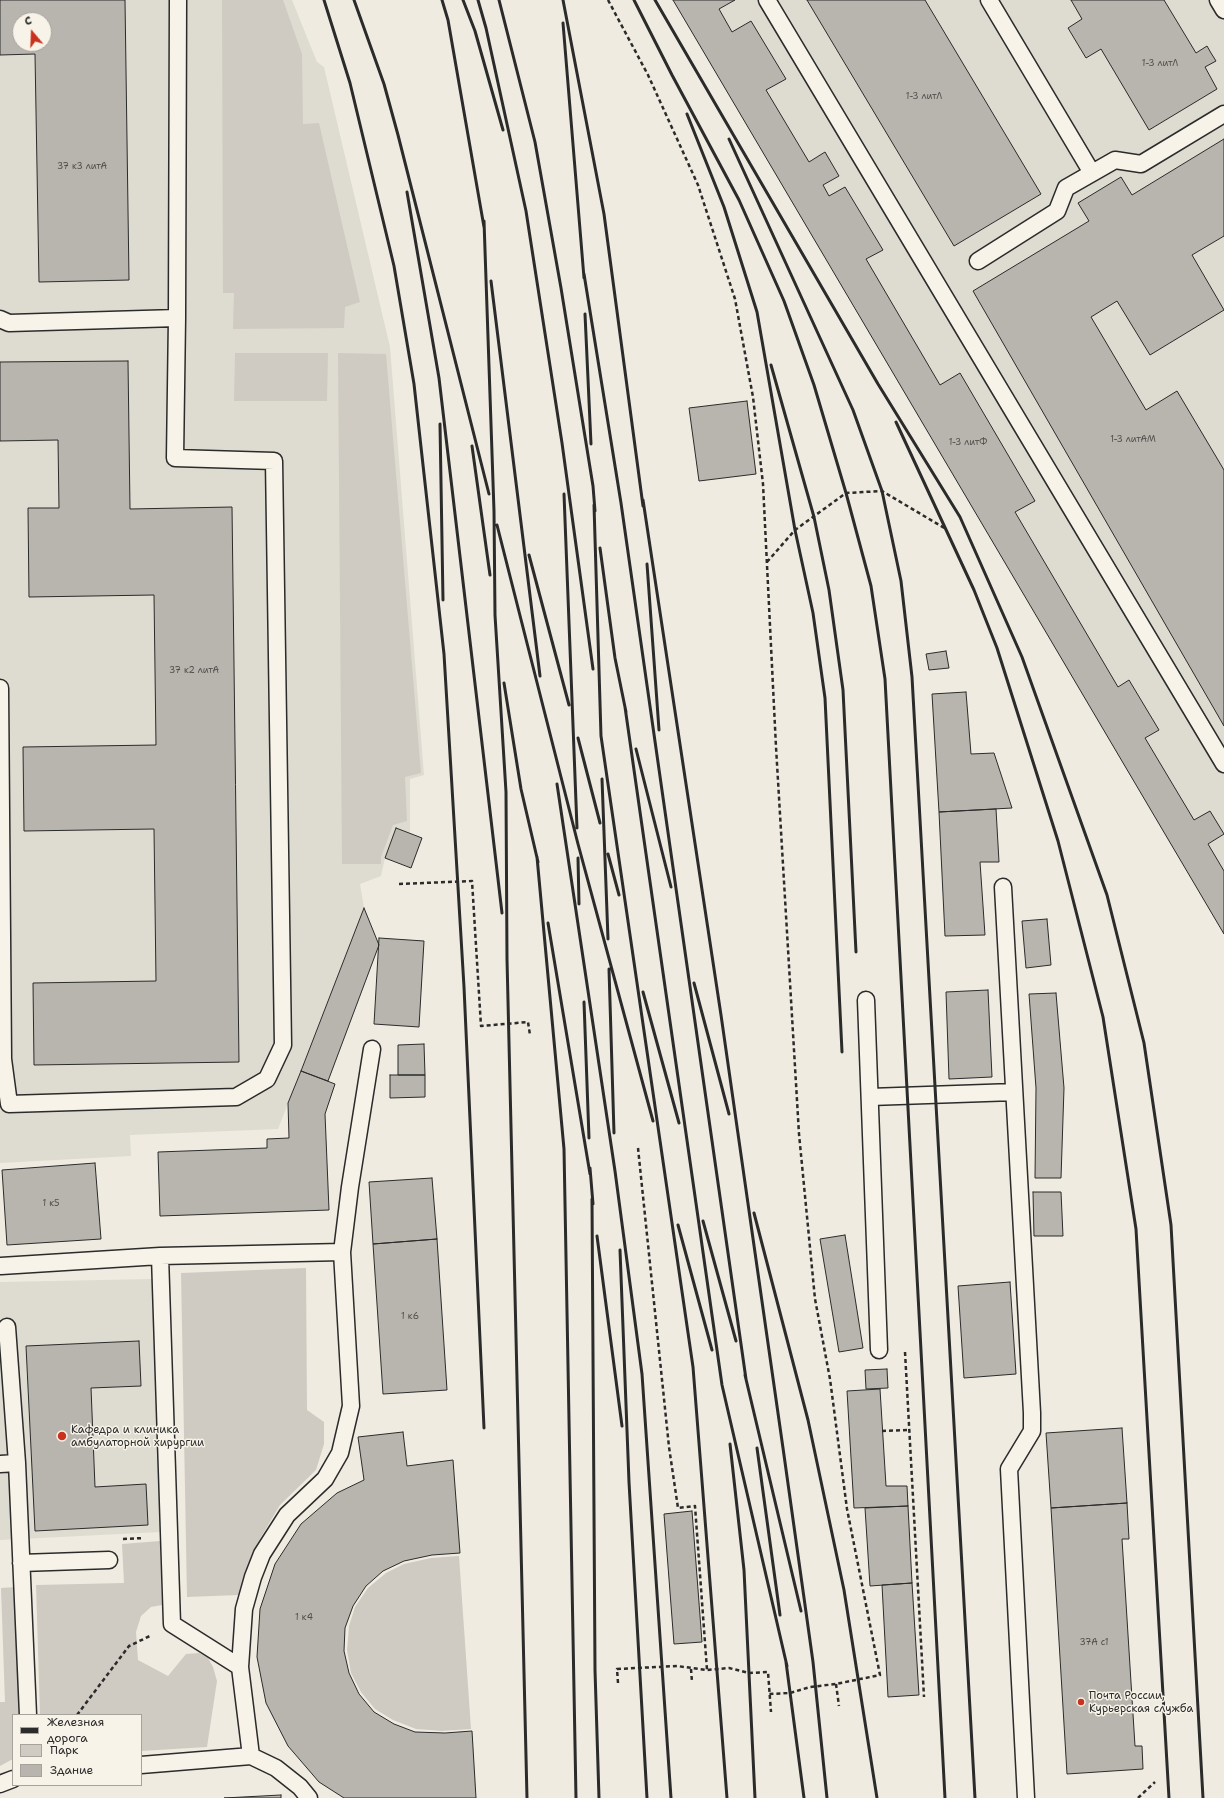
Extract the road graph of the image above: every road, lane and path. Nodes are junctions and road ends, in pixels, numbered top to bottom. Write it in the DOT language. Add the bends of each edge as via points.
graph roads {
  1 [pos="178,0"];
  2 [pos="608,0"];
  3 [pos="767,0"];
  4 [pos="988,0"];
  5 [pos="1218,0"];
  6 [pos="1224,10"];
  7 [pos="1224,114"];
  8 [pos="1092,172"];
  9 [pos="978,261"];
  10 [pos="0,318"];
  11 [pos="177,318"];
  12 [pos="946,529"];
  13 [pos="767,562"];
  14 [pos="0,688"];
  15 [pos="1224,764"];
  16 [pos="398,884"];
  17 [pos="1003,887"];
  18 [pos="866,1000"];
  19 [pos="530,1036"];
  20 [pos="372,1049"];
  21 [pos="1,1059"];
  22 [pos="1014,1092"];
  23 [pos="870,1098"];
  24 [pos="638,1148"];
  25 [pos="342,1252"];
  26 [pos="160,1256"];
  27 [pos="1,1266"];
  28 [pos="7,1327"];
  29 [pos="879,1350"];
  30 [pos="909,1430"];
  31 [pos="882,1431"];
  32 [pos="17,1463"];
  33 [pos="0,1464"];
  34 [pos="109,1560"];
  35 [pos="21,1563"];
  36 [pos="172,1624"];
  37 [pos="240,1667"];
  38 [pos="691,1669"];
  39 [pos="707,1670"];
  40 [pos="692,1682"];
  41 [pos="618,1683"];
  42 [pos="836,1684"];
  43 [pos="769,1694"];
  44 [pos="924,1697"];
  45 [pos="839,1706"];
  46 [pos="770,1712"];
  47 [pos="28,1714"];
  48 [pos="78,1714"];
  49 [pos="251,1756"];
  50 [pos="142,1765"];
  51 [pos="12,1779"];
  52 [pos="1155,1782"];
  53 [pos="0,1784"];
  54 [pos="309,1798"];
  55 [pos="1026,1798"];
  56 [pos="1138,1798"];
  1 -- 11 [label="lane"];
  2 -- 13 [label="path" via="648,75 698,185 735,300 753,397 763,484"];
  3 -- 15 [label="lane"];
  4 -- 8 [label="lane"];
  5 -- 6 [label="lane"];
  7 -- 8 [label="lane" via="1141,164 1114,160"];
  8 -- 9 [label="lane" via="1066,188 1057,211"];
  10 -- 11 [label="lane" via="9,323"];
  11 -- 21 [label="lane" via="175,458 274,461 283,1045 267,1079 236,1097 9,1104"];
  12 -- 13 [label="path" via="882,491 846,493 795,530"];
  13 -- 42 [label="path" via="799,1134 815,1299 830,1379 847,1509 880,1675"];
  14 -- 21 [label="lane"];
  16 -- 19 [label="path" via="472,881 481,1026 528,1022"];
  17 -- 22 [label="lane"];
  18 -- 23 [label="lane"];
  20 -- 25 [label="lane"];
  22 -- 23 [label="lane"];
  22 -- 55 [label="lane" via="1032,1425 1032,1431 1009,1469"];
  23 -- 29 [label="lane"];
  24 -- 39 [label="path" via="669,1447 678,1508 695,1506"];
  25 -- 26 [label="lane"];
  25 -- 37 [label="lane" via="351,1406 340,1453 325,1479 287,1515 262,1554 244,1609"];
  26 -- 27 [label="lane"];
  26 -- 36 [label="lane"];
  28 -- 32 [label="lane"];
  29 -- 30 [label="path" via="905,1350"];
  30 -- 31 [label="path"];
  30 -- 44 [label="path"];
  32 -- 33 [label="lane"];
  32 -- 35 [label="lane"];
  34 -- 35 [label="lane"];
  35 -- 47 [label="lane"];
  36 -- 37 [label="lane"];
  36 -- 48 [label="path" via="129,1646"];
  37 -- 49 [label="lane"];
  38 -- 39 [label="path"];
  38 -- 40 [label="path"];
  38 -- 41 [label="path" via="677,1666 617,1669"];
  39 -- 43 [label="path" via="729,1668 749,1673 768,1672"];
  42 -- 43 [label="path" via="810,1687 790,1693"];
  42 -- 45 [label="path"];
  43 -- 46 [label="path"];
  49 -- 50 [label="lane"];
  49 -- 54 [label="lane" via="276,1768 300,1787"];
  51 -- 53 [label="lane"];
  52 -- 56 [label="path"];
}
